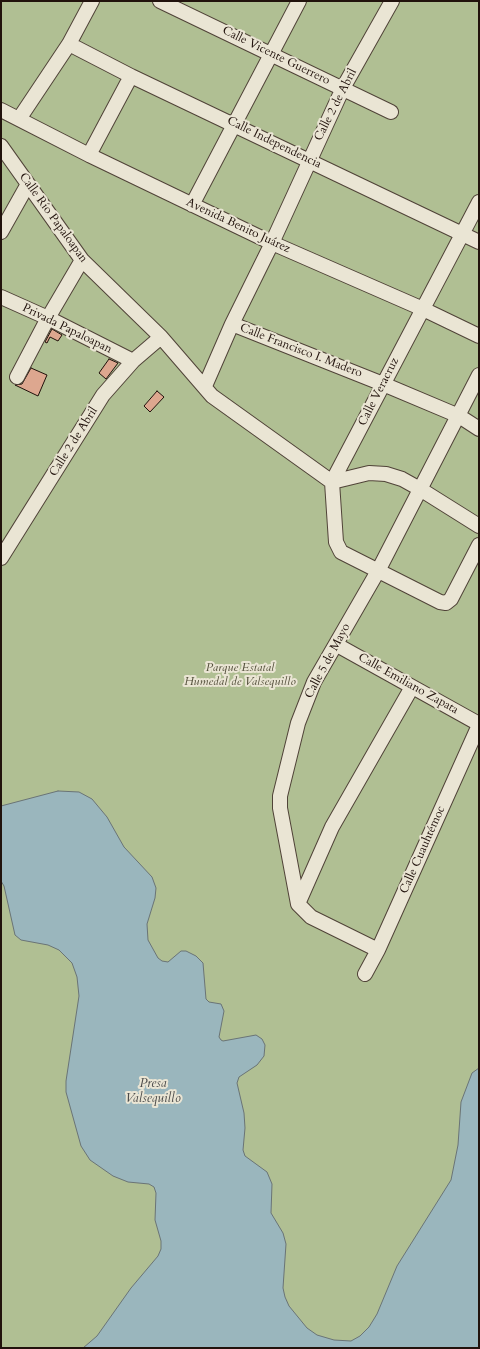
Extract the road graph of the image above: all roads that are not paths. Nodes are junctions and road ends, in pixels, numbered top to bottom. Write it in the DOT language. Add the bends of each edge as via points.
graph roads {
  1 [pos="92,1"];
  2 [pos="160,1"];
  3 [pos="298,1"];
  4 [pos="392,1"];
  5 [pos="69,44"];
  6 [pos="270,53"];
  7 [pos="131,76"];
  8 [pos="343,88"];
  9 [pos="1,110"];
  10 [pos="392,112"];
  11 [pos="19,119"];
  12 [pos="234,124"];
  13 [pos="1,146"];
  14 [pos="89,155"];
  15 [pos="309,160"];
  16 [pos="28,184"];
  17 [pos="479,202"];
  18 [pos="192,205"];
  19 [pos="1,232"];
  20 [pos="462,234"];
  21 [pos="479,242"];
  22 [pos="272,243"];
  23 [pos="82,260"];
  24 [pos="1,297"];
  25 [pos="423,309"];
  26 [pos="48,318"];
  27 [pos="232,324"];
  28 [pos="479,336"];
  29 [pos="161,337"];
  30 [pos="133,361"];
  31 [pos="479,375"];
  32 [pos="18,377"];
  33 [pos="384,384"];
  34 [pos="205,386"];
  35 [pos="459,416"];
  36 [pos="479,429"];
  37 [pos="332,482"];
  38 [pos="420,489"];
  39 [pos="479,526"];
  40 [pos="479,545"];
  41 [pos="1,558"];
  42 [pos="378,571"];
  43 [pos="336,645"];
  44 [pos="412,687"];
  45 [pos="479,724"];
  46 [pos="298,904"];
  47 [pos="378,950"];
  48 [pos="365,974"];
  1 -- 5 [label="street"];
  2 -- 6 [label="street, Calle Vicente Guerrero"];
  3 -- 6 [label="street"];
  4 -- 8 [label="street, Calle 2 de Abril"];
  5 -- 7 [label="street, Calle Independencia"];
  5 -- 11 [label="street"];
  6 -- 8 [label="street, Calle Vicente Guerrero"];
  6 -- 12 [label="street"];
  7 -- 12 [label="street, Calle Independencia"];
  7 -- 14 [label="street"];
  8 -- 10 [label="street, Calle Vicente Guerrero"];
  8 -- 15 [label="street, Calle 2 de Abril"];
  9 -- 11 [label="street, Avenida Benito Juárez"];
  11 -- 14 [label="street, Avenida Benito Juárez"];
  12 -- 15 [label="street, Calle Independencia"];
  12 -- 18 [label="street"];
  13 -- 16 [label="street, Calle Río Papaloapan"];
  14 -- 18 [label="street, Avenida Benito Juárez"];
  15 -- 20 [label="street, Calle Independencia"];
  15 -- 22 [label="street, Calle 2 de Abril"];
  16 -- 19 [label="street"];
  16 -- 23 [label="street, Calle Río Papaloapan"];
  17 -- 20 [label="street, Calle Veracruz"];
  18 -- 22 [label="street, Avenida Benito Juárez"];
  20 -- 21 [label="street, Calle Independencia"];
  20 -- 25 [label="street, Calle Veracruz"];
  22 -- 25 [label="street, Avenida Benito Juárez"];
  22 -- 27 [label="street, Calle 2 de Abril"];
  23 -- 26 [label="street"];
  23 -- 29 [label="street, Calle Río Papaloapan"];
  24 -- 26 [label="street, Privada Papaloapan"];
  25 -- 28 [label="street, Avenida Benito Juárez"];
  25 -- 33 [label="street, Calle Veracruz"];
  26 -- 30 [label="street, Privada Papaloapan"];
  26 -- 32 [label="street"];
  27 -- 33 [label="street, Calle Francisco I. Madero"];
  27 -- 34 [label="street, Calle 2 de Abril"];
  29 -- 30 [label="street, Calle 2 de Abril"];
  29 -- 34 [label="street, Calle Río Papaloapan"];
  30 -- 41 [label="street, Calle 2 de Abril" via="103,395"];
  31 -- 35 [label="street, Calle 5 de Mayo"];
  33 -- 35 [label="street, Calle Francisco I. Madero"];
  33 -- 37 [label="street, Calle Veracruz"];
  34 -- 37 [label="street, Calle Río Papaloapan" via="212,396"];
  35 -- 36 [label="street, Calle Francisco I. Madero"];
  35 -- 38 [label="street, Calle 5 de Mayo"];
  37 -- 38 [label="street" via="369,473 386,474"];
  37 -- 42 [label="street" via="338,547 346,555"];
  38 -- 39 [label="street"];
  38 -- 42 [label="street, Calle 5 de Mayo"];
  40 -- 42 [label="street" via="451,599 446,603"];
  42 -- 43 [label="street, Calle 5 de Mayo"];
  43 -- 44 [label="street, Calle Emiliano Zapata"];
  43 -- 46 [label="street, Calle 5 de Mayo" via="314,682 298,723 280,796"];
  44 -- 45 [label="street, Calle Emiliano Zapata"];
  44 -- 46 [label="street" via="332,827"];
  45 -- 47 [label="street, Calle Cuauhtémoc"];
  46 -- 47 [label="street" via="311,918"];
  47 -- 48 [label="street, Calle Cuauhtémoc"];
}
